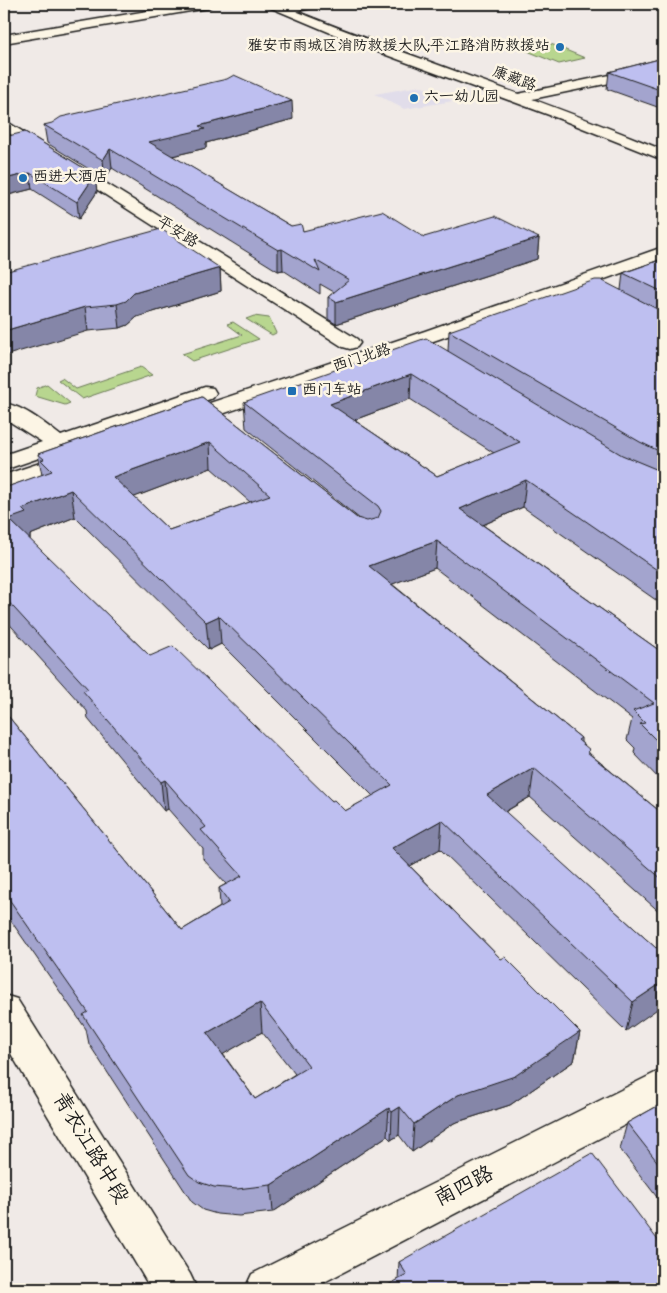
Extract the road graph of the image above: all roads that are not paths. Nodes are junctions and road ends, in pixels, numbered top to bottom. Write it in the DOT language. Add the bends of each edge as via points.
graph roads {
  1 [pos="208,4"];
  2 [pos="268,4"];
  3 [pos="316,4"];
  4 [pos="288,6"];
  5 [pos="4,39"];
  6 [pos="661,70"];
  7 [pos="524,96"];
  8 [pos="4,124"];
  9 [pos="44,133"];
  10 [pos="25,138"];
  11 [pos="663,144"];
  12 [pos="663,154"];
  13 [pos="663,237"];
  14 [pos="663,252"];
  15 [pos="578,283"];
  16 [pos="604,296"];
  17 [pos="350,343"];
  18 [pos="410,343"];
  19 [pos="436,358"];
  20 [pos="4,409"];
  21 [pos="208,411"];
  22 [pos="228,428"];
  23 [pos="57,443"];
  24 [pos="4,463"];
  25 [pos="4,483"];
  26 [pos="4,1010"];
  27 [pos="663,1086"];
  28 [pos="175,1289"];
  29 [pos="267,1289"];
  1 -- 5 [label="main road"];
  2 -- 7 [label="main road, 康藏路" via="362,43"];
  3 -- 4 [label="main road"];
  4 -- 7 [label="main road, 康藏路"];
  6 -- 7 [label="main road"];
  7 -- 11 [label="main road, 康藏路"];
  7 -- 12 [label="main road, 康藏路"];
  8 -- 10 [label="main road, 平安路"];
  9 -- 10 [label="main road"];
  10 -- 17 [label="main road, 平安路"];
  13 -- 17 [label="main road, 西门北路"];
  14 -- 15 [label="main road, 西门北路"];
  15 -- 16 [label="main road"];
  15 -- 18 [label="main road, 西门北路"];
  17 -- 23 [label="main road, 西门北路"];
  18 -- 19 [label="main road"];
  18 -- 21 [label="main road, 西门北路"];
  20 -- 23 [label="main road"];
  21 -- 22 [label="main road"];
  21 -- 25 [label="main road, 西门北路"];
  23 -- 24 [label="main road, 西门北路"];
  26 -- 28 [label="main road, 青衣江路中段"];
  27 -- 29 [label="main road, 南四路"];
}
